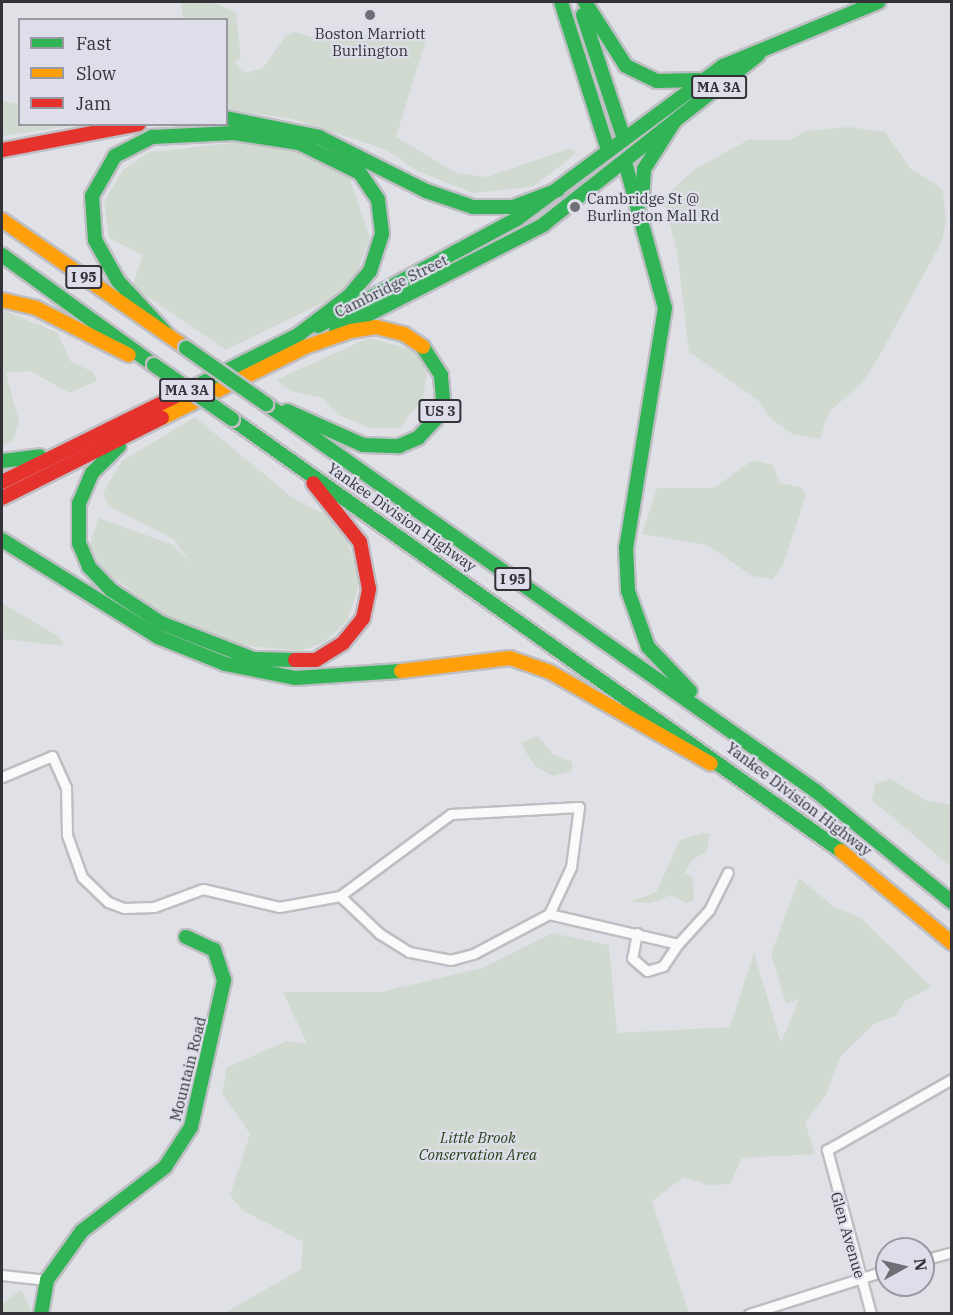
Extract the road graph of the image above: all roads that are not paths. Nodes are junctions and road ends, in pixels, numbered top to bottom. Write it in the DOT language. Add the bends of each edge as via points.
graph roads {
  1 [pos="561,2"];
  2 [pos="579,2"];
  3 [pos="585,2"];
  4 [pos="878,2"];
  5 [pos="762,51"];
  6 [pos="699,80"];
  7 [pos="228,118"];
  8 [pos="674,122"];
  9 [pos="128,126"];
  10 [pos="624,139"];
  11 [pos="2,150"];
  12 [pos="608,150"];
  13 [pos="625,162"];
  14 [pos="558,190"];
  15 [pos="2,220"];
  16 [pos="2,255"];
  17 [pos="652,259"];
  18 [pos="2,300"];
  19 [pos="167,334"];
  20 [pos="302,341"];
  21 [pos="154,364"];
  22 [pos="266,404"];
  23 [pos="145,427"];
  24 [pos="75,445"];
  25 [pos="2,461"];
  26 [pos="297,464"];
  27 [pos="2,482"];
  28 [pos="2,498"];
  29 [pos="2,540"];
  30 [pos="761,752"];
  31 [pos="2,777"];
  32 [pos="757,786"];
  33 [pos="728,872"];
  34 [pos="340,896"];
  35 [pos="951,902"];
  36 [pos="549,914"];
  37 [pos="637,933"];
  38 [pos="186,937"];
  39 [pos="951,943"];
  40 [pos="678,944"];
  41 [pos="951,1079"];
  42 [pos="951,1252"];
  43 [pos="935,1257"];
  44 [pos="875,1274"];
  45 [pos="2,1275"];
  46 [pos="860,1278"];
  47 [pos="47,1280"];
  48 [pos="41,1314"];
  49 [pos="749,1314"];
  50 [pos="871,1314"];
  1 -- 12 [label="main road"];
  2 -- 10 [label="main road"];
  3 -- 6 [label="main road" via="626,66 657,81"];
  4 -- 5 [label="main road, Cambridge Street / MA 3A"];
  5 -- 6 [label="main road, Cambridge Street / MA 3A"];
  5 -- 8 [label="main road, Cambridge Street / MA 3A"];
  6 -- 10 [label="main road, Cambridge Street / MA 3A"];
  7 -- 14 [label="main road" via="319,137 426,190 473,207 513,207"];
  8 -- 13 [label="main road, Cambridge Street / MA 3A"];
  8 -- 17 [label="main road" via="656,144 641,180"];
  9 -- 11 [label="main road"];
  10 -- 12 [label="main road, Cambridge Street / MA 3A"];
  10 -- 13 [label="main road"];
  12 -- 13 [label="main road"];
  12 -- 14 [label="main road, Cambridge Street / MA 3A"];
  13 -- 17 [label="main road"];
  13 -- 20 [label="main road, Cambridge Street / MA 3A" via="509,247"];
  14 -- 20 [label="main road, Cambridge Street / MA 3A" via="478,243"];
  15 -- 19 [label="main road, Yankee Division Highway / I 95"];
  16 -- 21 [label="main road, Yankee Division Highway / I 95"];
  17 -- 30 [label="main road" via="665,322 626,548 631,606 658,660"];
  18 -- 21 [label="main road" via="36,308"];
  19 -- 20 [label="main road" via="103,259 93,231 92,196 106,166 131,145 152,136 206,132 279,139 326,153 356,168 378,200 382,234 370,271 356,290"];
  19 -- 22 [label="main road, Yankee Division Highway / I 95, bridge"];
  20 -- 22 [label="main road, US 3" via="364,328 404,334 424,347 439,368 444,394 436,420 414,441 381,448"];
  20 -- 23 [label="main road, Cambridge Street / US 3"];
  20 -- 24 [label="main road, Cambridge Street / MA 3A"];
  21 -- 26 [label="main road, Yankee Division Highway / I 95, bridge"];
  22 -- 30 [label="main road, Yankee Division Highway / I 95"];
  23 -- 26 [label="main road" via="102,461 84,487 77,532 89,567 138,609 193,639 254,659 302,664 331,653 356,631 369,589 353,529"];
  23 -- 28 [label="main road, Cambridge Street / US 3"];
  24 -- 25 [label="main road"];
  24 -- 27 [label="main road, Cambridge Street / MA 3A"];
  26 -- 32 [label="main road, Yankee Division Highway / I 95"];
  29 -- 32 [label="main road" via="158,637 225,664 295,678 337,678 473,658 518,659"];
  30 -- 35 [label="main road, Yankee Division Highway / I 95" via="876,837"];
  31 -- 34 [label="street" via="51,756 66,787 67,835 82,877 93,891 124,908 153,907 203,889 279,907"];
  32 -- 39 [label="main road, Yankee Division Highway / I 95"];
  33 -- 40 [label="street" via="709,910"];
  34 -- 36 [label="street" via="394,944 434,959 473,954"];
  34 -- 36 [label="street" via="451,814 579,807 571,867"];
  36 -- 37 [label="street"];
  37 -- 40 [label="street"];
  37 -- 40 [label="street" via="632,958 647,971 663,966"];
  38 -- 47 [label="main road, Mountain Road" via="214,950 224,980 191,1127 165,1167 82,1231"];
  41 -- 46 [label="street, Glen Avenue" via="827,1150 825,1156"];
  42 -- 43 [label="street"];
  44 -- 46 [label="street"];
  45 -- 47 [label="street"];
  46 -- 49 [label="street"];
  46 -- 50 [label="street, Glen Avenue"];
  47 -- 48 [label="main road, Mountain Road"];
}
